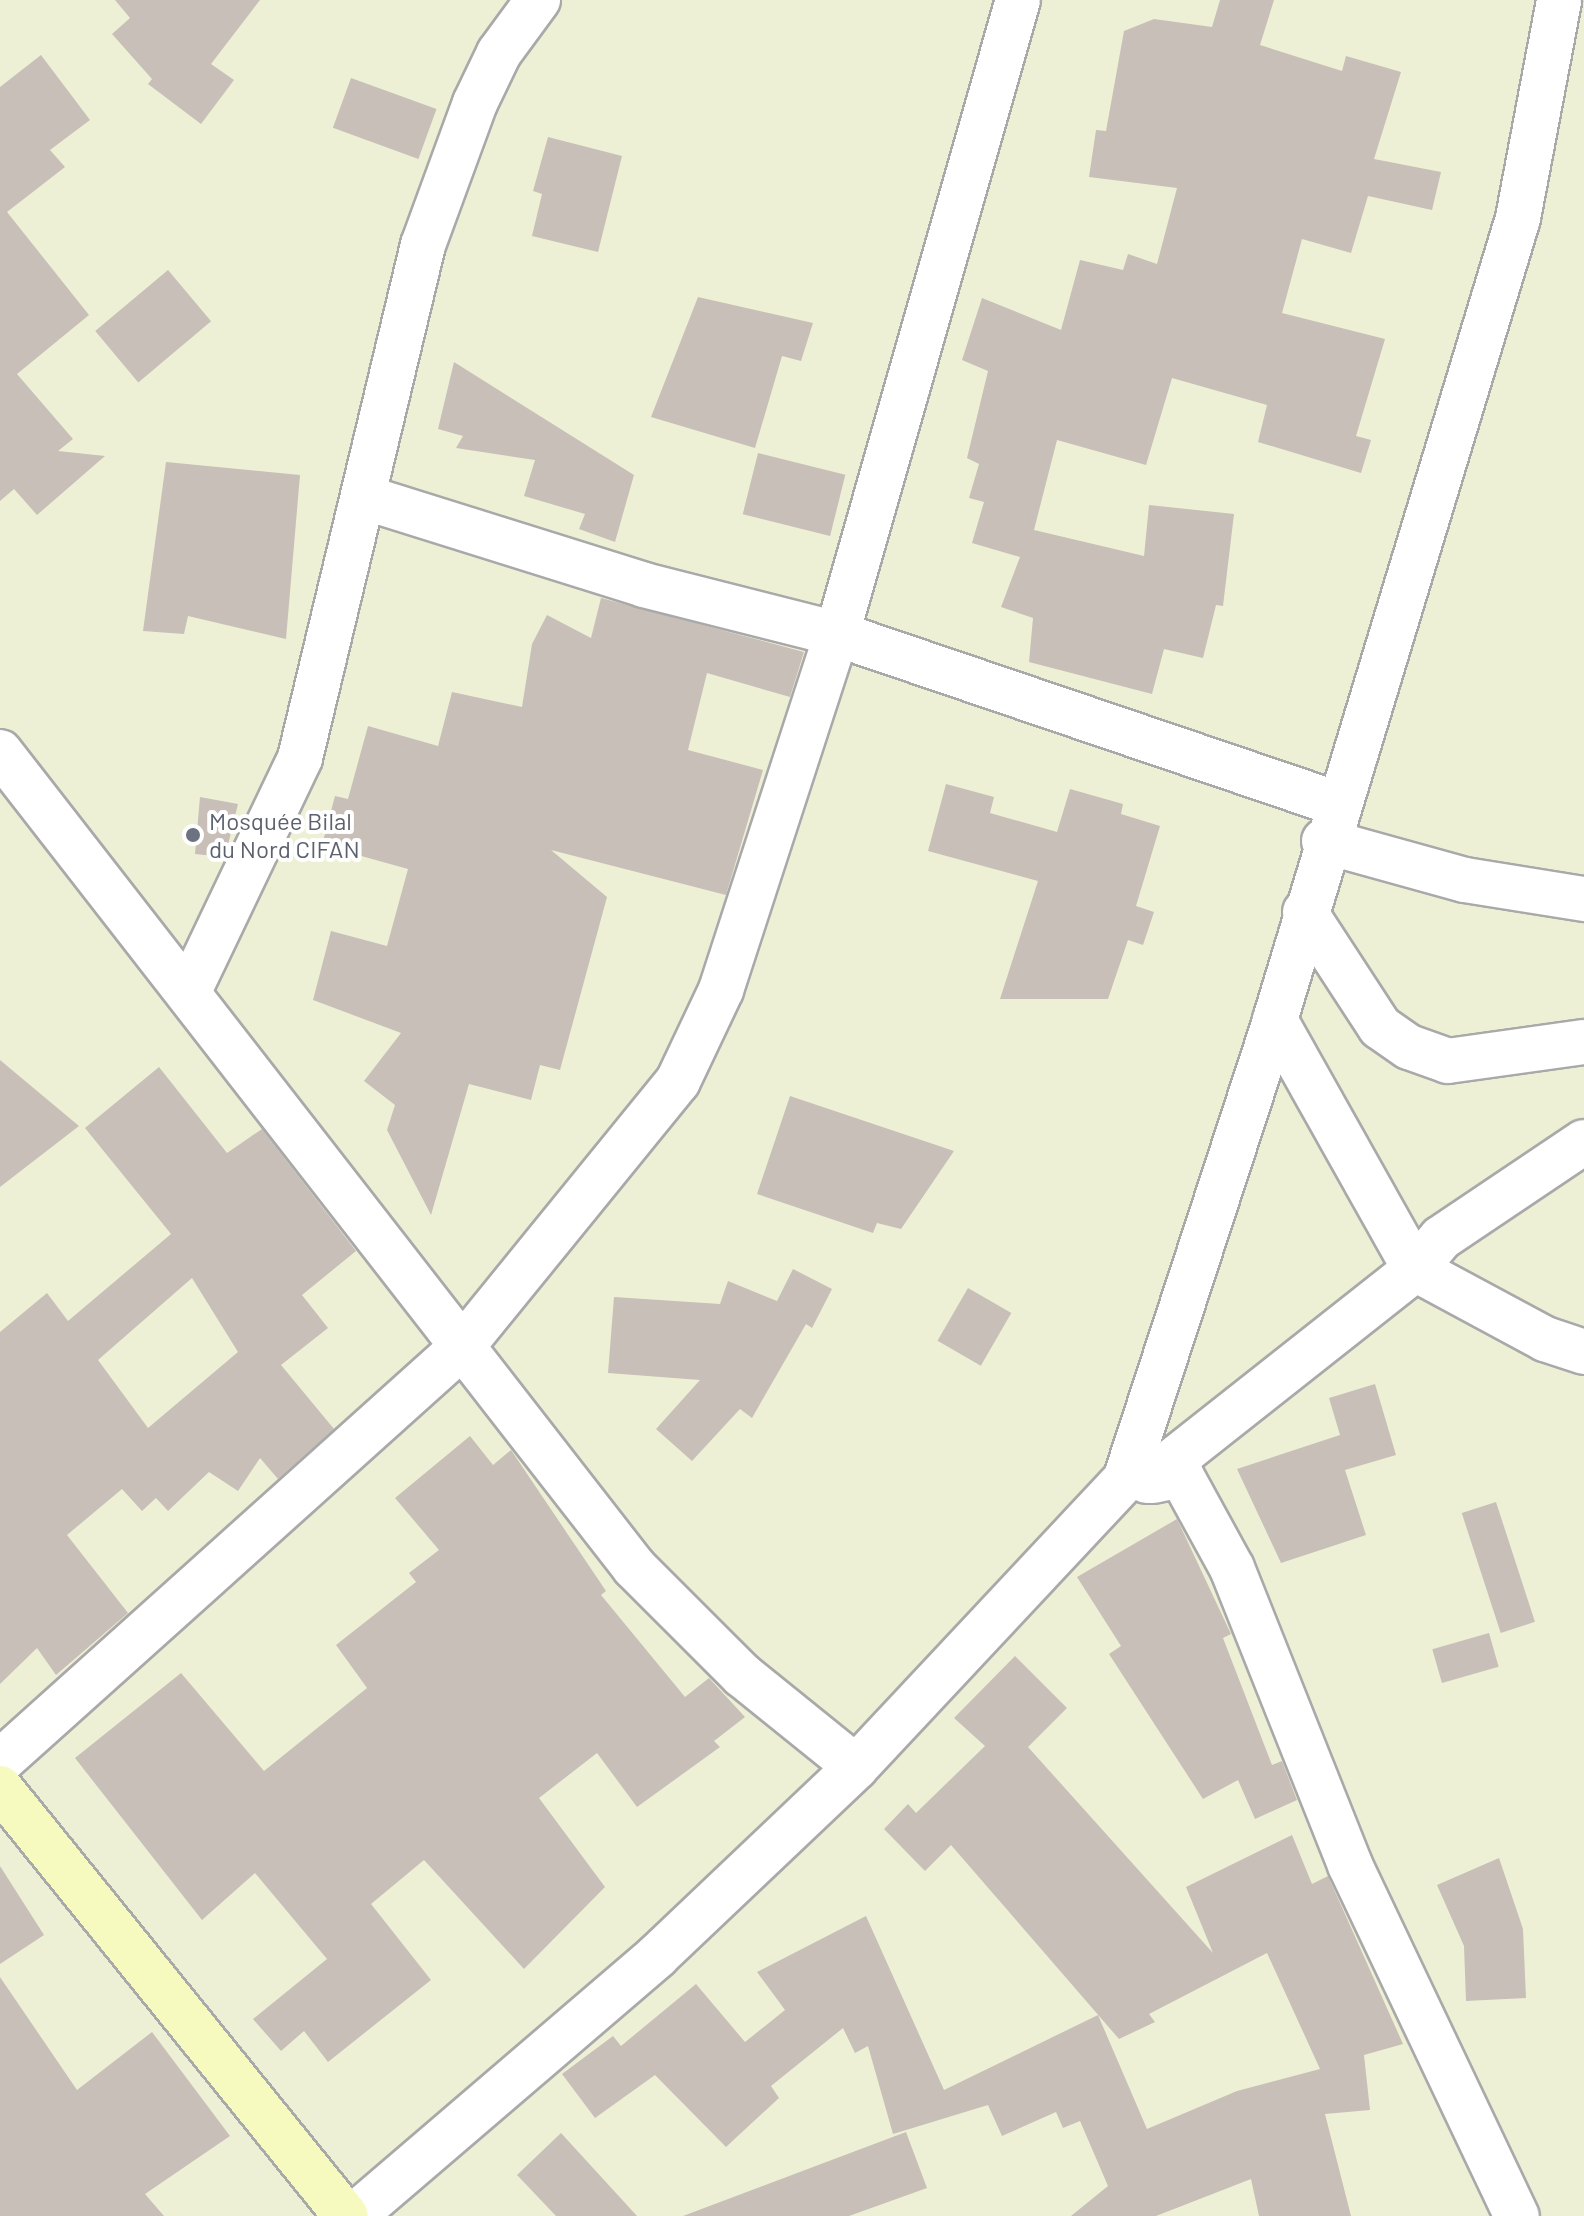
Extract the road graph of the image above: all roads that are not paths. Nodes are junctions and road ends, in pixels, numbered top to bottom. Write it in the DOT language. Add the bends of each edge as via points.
graph roads {
  1 [pos="538,0"];
  2 [pos="1018,0"];
  3 [pos="1559,0"];
  4 [pos="367,498"];
  5 [pos="837,634"];
  6 [pos="0,752"];
  7 [pos="1330,822"];
  8 [pos="1584,899"];
  9 [pos="1305,912"];
  10 [pos="189,991"];
  11 [pos="1275,1020"];
  12 [pos="1584,1042"];
  13 [pos="1584,1142"];
  14 [pos="1415,1269"];
  15 [pos="461,1348"];
  16 [pos="1584,1352"];
  17 [pos="1139,1480"];
  18 [pos="0,1762"];
  19 [pos="856,1767"];
  20 [pos="0,1788"];
  21 [pos="346,2216"];
  22 [pos="354,2216"];
  23 [pos="1517,2216"];
  1 -- 4 [label="street" via="499,53 475,103 423,245"];
  2 -- 5 [label="street"];
  3 -- 7 [label="street" via="1518,218"];
  4 -- 5 [label="street" via="644,585"];
  4 -- 10 [label="street" via="300,758"];
  5 -- 7 [label="street"];
  5 -- 15 [label="street" via="721,990 678,1081"];
  6 -- 10 [label="street"];
  7 -- 8 [label="street" via="1465,880"];
  7 -- 9 [label="street"];
  9 -- 11 [label="street"];
  9 -- 12 [label="street" via="1380,1027 1409,1047 1448,1061"];
  10 -- 15 [label="street"];
  11 -- 14 [label="street"];
  11 -- 17 [label="street"];
  13 -- 14 [label="street" via="1441,1238"];
  14 -- 16 [label="street" via="1545,1339"];
  14 -- 17 [label="street"];
  15 -- 18 [label="street"];
  15 -- 19 [label="street" via="545,1444 634,1567 742,1675"];
  17 -- 19 [label="street"];
  17 -- 23 [label="street" via="1181,1475 1232,1568 1350,1865"];
  19 -- 22 [label="street" via="657,1956"];
  20 -- 21 [label="street"];
}
